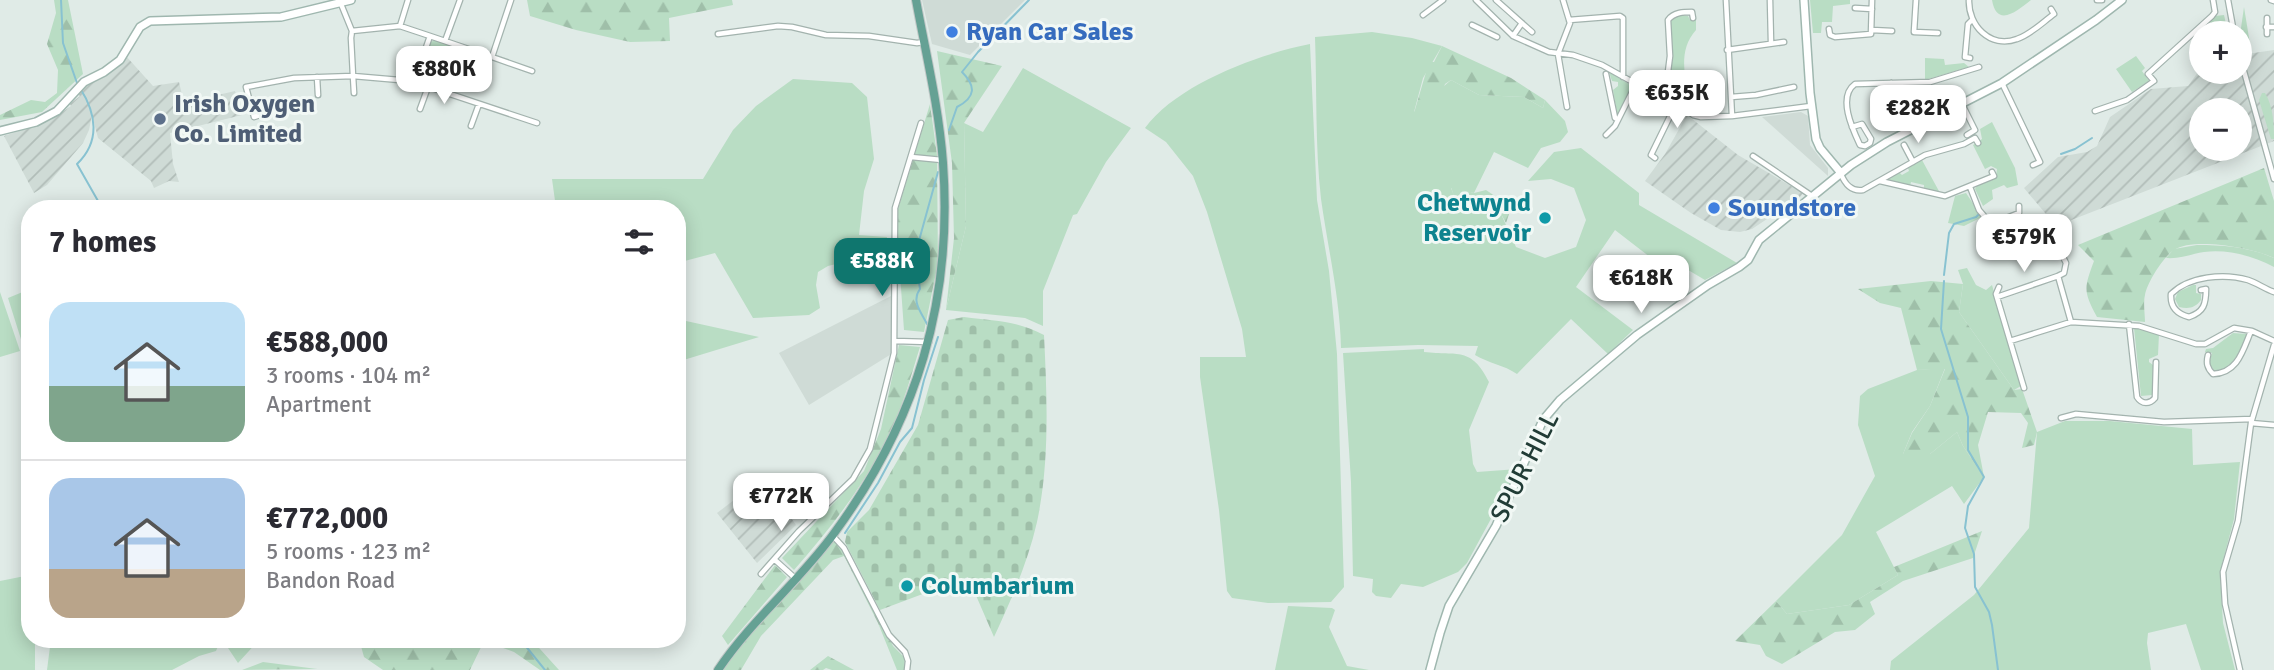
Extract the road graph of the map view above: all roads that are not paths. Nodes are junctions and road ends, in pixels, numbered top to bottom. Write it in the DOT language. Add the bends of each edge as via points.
graph roads {
  1 [pos="351,0"];
  2 [pos="408,0"];
  3 [pos="460,0"];
  4 [pos="511,0"];
  5 [pos="916,0"];
  6 [pos="1443,0"];
  7 [pos="1476,0"];
  8 [pos="1496,0"];
  9 [pos="1563,0"];
  10 [pos="1726,0"];
  11 [pos="1770,0"];
  12 [pos="1804,0"];
  13 [pos="1872,0"];
  14 [pos="1916,0"];
  15 [pos="1969,0"];
  16 [pos="2122,0"];
  17 [pos="2213,0"];
  18 [pos="2228,0"];
  19 [pos="341,4"];
  20 [pos="1855,8"];
  21 [pos="1872,9"];
  22 [pos="2052,9"];
  23 [pos="1423,15"];
  24 [pos="1693,18"];
  25 [pos="2267,19"];
  26 [pos="1569,20"];
  27 [pos="1971,21"];
  28 [pos="2232,21"];
  29 [pos="1522,23"];
  30 [pos="1472,25"];
  31 [pos="1500,25"];
  32 [pos="400,26"];
  33 [pos="2274,27"];
  34 [pos="1829,29"];
  35 [pos="1872,30"];
  36 [pos="1892,30"];
  37 [pos="352,31"];
  38 [pos="1532,32"];
  39 [pos="1938,33"];
  40 [pos="718,34"];
  41 [pos="430,36"];
  42 [pos="1513,36"];
  43 [pos="445,41"];
  44 [pos="924,42"];
  45 [pos="1771,42"];
  46 [pos="1784,42"];
  47 [pos="1727,50"];
  48 [pos="1558,54"];
  49 [pos="492,57"];
  50 [pos="1970,58"];
  51 [pos="1979,67"];
  52 [pos="532,71"];
  53 [pos="1606,74"];
  54 [pos="353,76"];
  55 [pos="317,77"];
  56 [pos="1623,77"];
  57 [pos="244,80"];
  58 [pos="414,82"];
  59 [pos="1637,82"];
  60 [pos="1891,83"];
  61 [pos="2002,83"];
  62 [pos="2248,84"];
  63 [pos="246,87"];
  64 [pos="428,87"];
  65 [pos="1794,87"];
  66 [pos="1787,88"];
  67 [pos="354,93"];
  68 [pos="1665,94"];
  69 [pos="318,95"];
  70 [pos="1788,96"];
  71 [pos="1731,97"];
  72 [pos="1677,102"];
  73 [pos="479,104"];
  74 [pos="1962,104"];
  75 [pos="1812,106"];
  76 [pos="1567,107"];
  77 [pos="420,108"];
  78 [pos="2095,111"];
  79 [pos="263,114"];
  80 [pos="1732,116"];
  81 [pos="1618,120"];
  82 [pos="537,123"];
  83 [pos="921,123"];
  84 [pos="471,126"];
  85 [pos="1852,127"];
  86 [pos="1916,128"];
  87 [pos="0,131"];
  88 [pos="1606,135"];
  89 [pos="1967,135"];
  90 [pos="1978,143"];
  91 [pos="1904,145"];
  92 [pos="1753,156"];
  93 [pos="911,157"];
  94 [pos="1655,158"];
  95 [pos="943,160"];
  96 [pos="1913,162"];
  97 [pos="2033,165"];
  98 [pos="1992,172"];
  99 [pos="1841,173"];
  100 [pos="2274,179"];
  101 [pos="1880,181"];
  102 [pos="1970,187"];
  103 [pos="1812,196"];
  104 [pos="2019,206"];
  105 [pos="2065,260"];
  106 [pos="2059,276"];
  107 [pos="1999,286"];
  108 [pos="2202,290"];
  109 [pos="2274,292"];
  110 [pos="1997,297"];
  111 [pos="2071,322"];
  112 [pos="2129,324"];
  113 [pos="2252,331"];
  114 [pos="895,341"];
  115 [pos="2010,341"];
  116 [pos="929,342"];
  117 [pos="2274,343"];
  118 [pos="2208,355"];
  119 [pos="2156,362"];
  120 [pos="2024,388"];
  121 [pos="2061,418"];
  122 [pos="2252,421"];
  123 [pos="2274,425"];
  124 [pos="833,536"];
  125 [pos="775,560"];
  126 [pos="761,573"];
  127 [pos="795,579"];
  128 [pos="718,670"];
  129 [pos="907,670"];
  130 [pos="1430,670"];
  131 [pos="2240,670"];
  1 -- 19 [label="street"];
  2 -- 32 [label="street"];
  3 -- 43 [label="street"];
  4 -- 49 [label="street"];
  5 -- 44 [label="main road"];
  6 -- 23 [label="street"];
  7 -- 31 [label="street"];
  8 -- 29 [label="street"];
  9 -- 26 [label="street"];
  10 -- 47 [label="street"];
  11 -- 45 [label="street"];
  12 -- 75 [label="street"];
  13 -- 21 [label="street"];
  14 -- 39 [label="street" via="1914,32"];
  15 -- 27 [label="street"];
  16 -- 61 [label="street, SPUR HILL"];
  17 -- 78 [label="street" via="2212,16 2148,74 2154,81 2127,100"];
  18 -- 28 [label="street"];
  19 -- 37 [label="street"];
  19 -- 87 [label="street" via="281,17 150,21 140,27 120,60 80,86 52,115"];
  20 -- 21 [label="street"];
  21 -- 35 [label="street"];
  22 -- 27 [label="street" via="2054,14 2011,41 1991,37"];
  24 -- 68 [label="street" via="1692,12 1684,12 1668,20"];
  25 -- 33 [label="street" via="2267,31"];
  26 -- 48 [label="street"];
  26 -- 56 [label="street" via="1623,18"];
  27 -- 50 [label="street" via="1965,57"];
  29 -- 38 [label="street"];
  29 -- 42 [label="street"];
  30 -- 31 [label="street" via="1495,36"];
  31 -- 42 [label="street"];
  32 -- 37 [label="street"];
  32 -- 41 [label="street"];
  34 -- 35 [label="street" via="1835,37 1867,36"];
  35 -- 36 [label="street"];
  37 -- 54 [label="street"];
  40 -- 44 [label="street" via="778,26 826,35"];
  41 -- 43 [label="street"];
  41 -- 58 [label="street"];
  42 -- 48 [label="street"];
  43 -- 49 [label="street"];
  44 -- 95 [label="main road"];
  45 -- 46 [label="street"];
  45 -- 47 [label="street"];
  47 -- 71 [label="street"];
  48 -- 56 [label="street" via="1602,65"];
  48 -- 76 [label="street"];
  49 -- 52 [label="street"];
  51 -- 60 [label="street" via="1936,81"];
  53 -- 81 [label="street"];
  54 -- 55 [label="street"];
  54 -- 58 [label="street"];
  54 -- 67 [label="street"];
  55 -- 63 [label="street"];
  55 -- 69 [label="street"];
  56 -- 59 [label="street"];
  57 -- 63 [label="street"];
  58 -- 64 [label="street"];
  59 -- 68 [label="street"];
  59 -- 81 [label="street"];
  60 -- 85 [label="street" via="1860,83 1849,88"];
  60 -- 86 [label="street"];
  61 -- 74 [label="street, SPUR HILL"];
  61 -- 97 [label="street" via="2040,162"];
  62 -- 100 [label="street"];
  63 -- 79 [label="street" via="254,117"];
  64 -- 73 [label="street"];
  64 -- 77 [label="street"];
  65 -- 66 [label="street"];
  66 -- 70 [label="street"];
  66 -- 71 [label="street"];
  68 -- 72 [label="street"];
  71 -- 80 [label="street"];
  72 -- 80 [label="street" via="1693,115"];
  72 -- 94 [label="street" via="1651,155"];
  73 -- 82 [label="street"];
  73 -- 84 [label="street"];
  74 -- 86 [label="street, SPUR HILL"];
  74 -- 89 [label="street" via="1975,130"];
  75 -- 80 [label="street"];
  75 -- 99 [label="street" via="1818,143"];
  81 -- 88 [label="street"];
  83 -- 93 [label="street"];
  85 -- 85 [label="street" via="1860,145 1870,143 1862,124"];
  86 -- 99 [label="street, SPUR HILL"];
  90 -- 96 [label="street" via="1975,138"];
  91 -- 96 [label="street"];
  92 -- 103 [label="street"];
  93 -- 95 [label="street"];
  93 -- 114 [label="street" via="894,219"];
  95 -- 116 [label="main road" via="944,251"];
  96 -- 101 [label="street"];
  98 -- 102 [label="street" via="1994,177"];
  99 -- 101 [label="street" via="1856,191"];
  99 -- 103 [label="street, SPUR HILL"];
  101 -- 102 [label="street" via="1943,196"];
  102 -- 104 [label="street" via="1979,210 1991,224 2019,213"];
  103 -- 130 [label="street, SPUR HILL" via="1759,240 1748,260 1637,335 1543,420 1496,526 1449,606"];
  105 -- 106 [label="street" via="2064,273"];
  106 -- 110 [label="street"];
  106 -- 111 [label="street"];
  107 -- 110 [label="street"];
  108 -- 109 [label="street" via="2206,289 2206,304 2197,315 2189,317 2175,310 2171,294 2211,277 2248,281"];
  110 -- 115 [label="street"];
  111 -- 112 [label="street"];
  111 -- 115 [label="street"];
  112 -- 113 [label="street" via="2196,344 2234,328"];
  112 -- 119 [label="street" via="2137,397 2145,403 2155,398"];
  113 -- 117 [label="street"];
  113 -- 118 [label="street" via="2232,368 2213,374 2206,362"];
  114 -- 116 [label="street"];
  114 -- 125 [label="street" via="888,383 865,459 853,479"];
  115 -- 120 [label="street"];
  116 -- 124 [label="main road" via="898,429"];
  117 -- 122 [label="street"];
  121 -- 122 [label="street" via="2081,414 2170,422"];
  122 -- 123 [label="street"];
  122 -- 131 [label="street" via="2238,521 2222,572"];
  124 -- 127 [label="main road"];
  124 -- 129 [label="street" via="844,548 889,635 905,652"];
  125 -- 126 [label="street"];
  125 -- 127 [label="street"];
  127 -- 128 [label="main road"];
}
